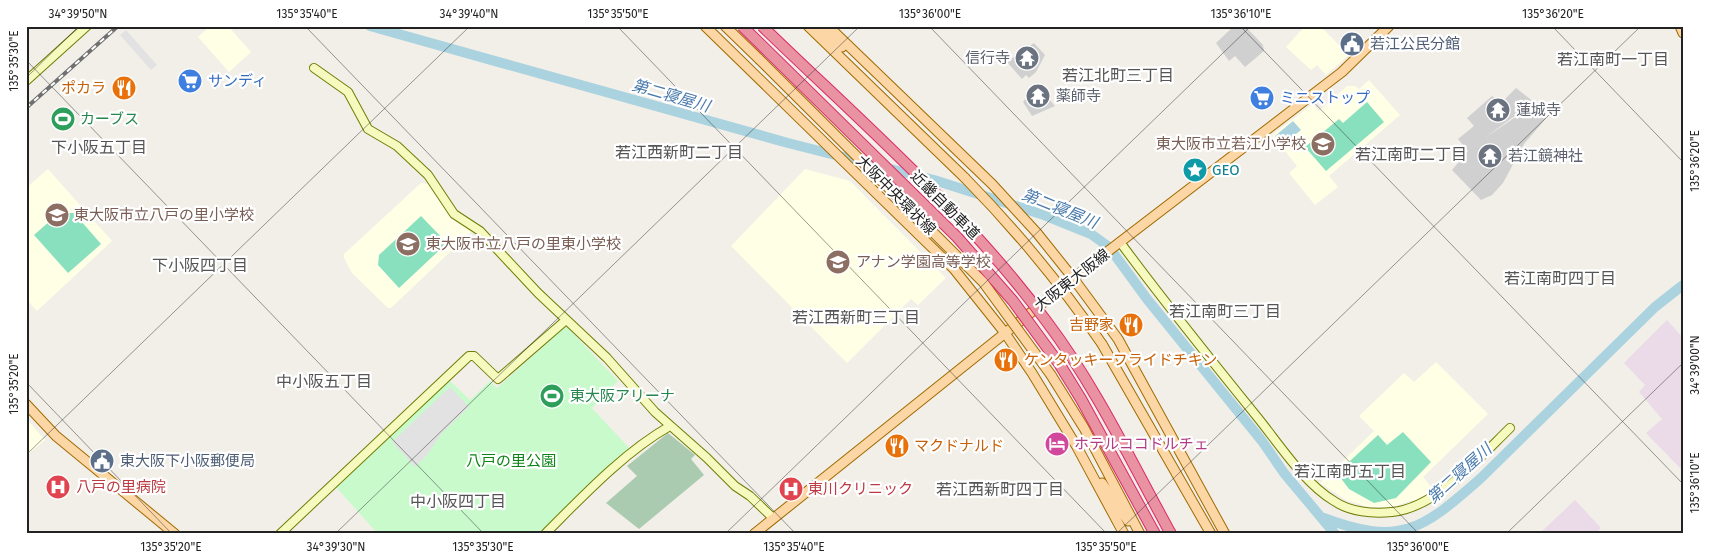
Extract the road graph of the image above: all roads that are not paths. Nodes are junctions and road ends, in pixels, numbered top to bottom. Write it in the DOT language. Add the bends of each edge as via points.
graph roads {
  1 [pos="87,26"];
  2 [pos="705,26"];
  3 [pos="725,26"];
  4 [pos="742,26"];
  5 [pos="762,26"];
  6 [pos="808,26"];
  7 [pos="815,26"];
  8 [pos="828,26"];
  9 [pos="1390,26"];
  10 [pos="1680,26"];
  11 [pos="1683,33"];
  12 [pos="314,68"];
  13 [pos="26,81"];
  14 [pos="885,81"];
  15 [pos="1119,243"];
  16 [pos="1073,278"];
  17 [pos="566,320"];
  18 [pos="1005,333"];
  19 [pos="26,404"];
  20 [pos="670,426"];
  21 [pos="1510,428"];
  22 [pos="1077,447"];
  23 [pos="773,518"];
  24 [pos="175,534"];
  25 [pos="280,534"];
  26 [pos="545,534"];
  27 [pos="754,534"];
  28 [pos="1124,534"];
  29 [pos="1139,534"];
  30 [pos="1155,534"];
  31 [pos="1171,534"];
  32 [pos="1211,534"];
  33 [pos="1225,534"];
  1 -- 13 [label="street"];
  2 -- 18 [label="main road" via="954,269"];
  3 -- 29 [label="main road, 大阪中央環状線, bridge" via="983,282 1052,375 1084,428"];
  4 -- 30 [label="highway, 近畿自動車道, bridge" via="951,231 1013,301 1068,378"];
  5 -- 31 [label="highway, 近畿自動車道, bridge" via="941,200 1023,290 1076,365"];
  6 -- 32 [label="main road, bridge" via="965,178 1051,273 1102,344"];
  7 -- 14 [label="main road"];
  8 -- 14 [label="main road"];
  9 -- 15 [label="main road, 大阪東大阪線" via="1342,72"];
  10 -- 11 [label="main road"];
  12 -- 17 [label="street" via="348,92 368,128 397,146 428,175 454,214 480,231"];
  14 -- 16 [label="main road" via="992,184"];
  15 -- 16 [label="main road, 大阪東大阪線"];
  15 -- 21 [label="street" via="1292,462 1324,494 1344,506 1368,512 1393,512 1416,506 1459,476"];
  16 -- 18 [label="main road, 大阪東大阪線"];
  16 -- 33 [label="main road" via="1118,339"];
  17 -- 20 [label="street" via="607,358"];
  17 -- 25 [label="street" via="498,379 474,356 468,356"];
  18 -- 22 [label="main road"];
  18 -- 23 [label="main road, 大阪東大阪線"];
  19 -- 24 [label="main road" via="56,436"];
  20 -- 23 [label="street"];
  20 -- 26 [label="street" via="612,471"];
  22 -- 28 [label="main road"];
  22 -- 29 [label="main road"];
  23 -- 27 [label="main road, 大阪東大阪線"];
}
